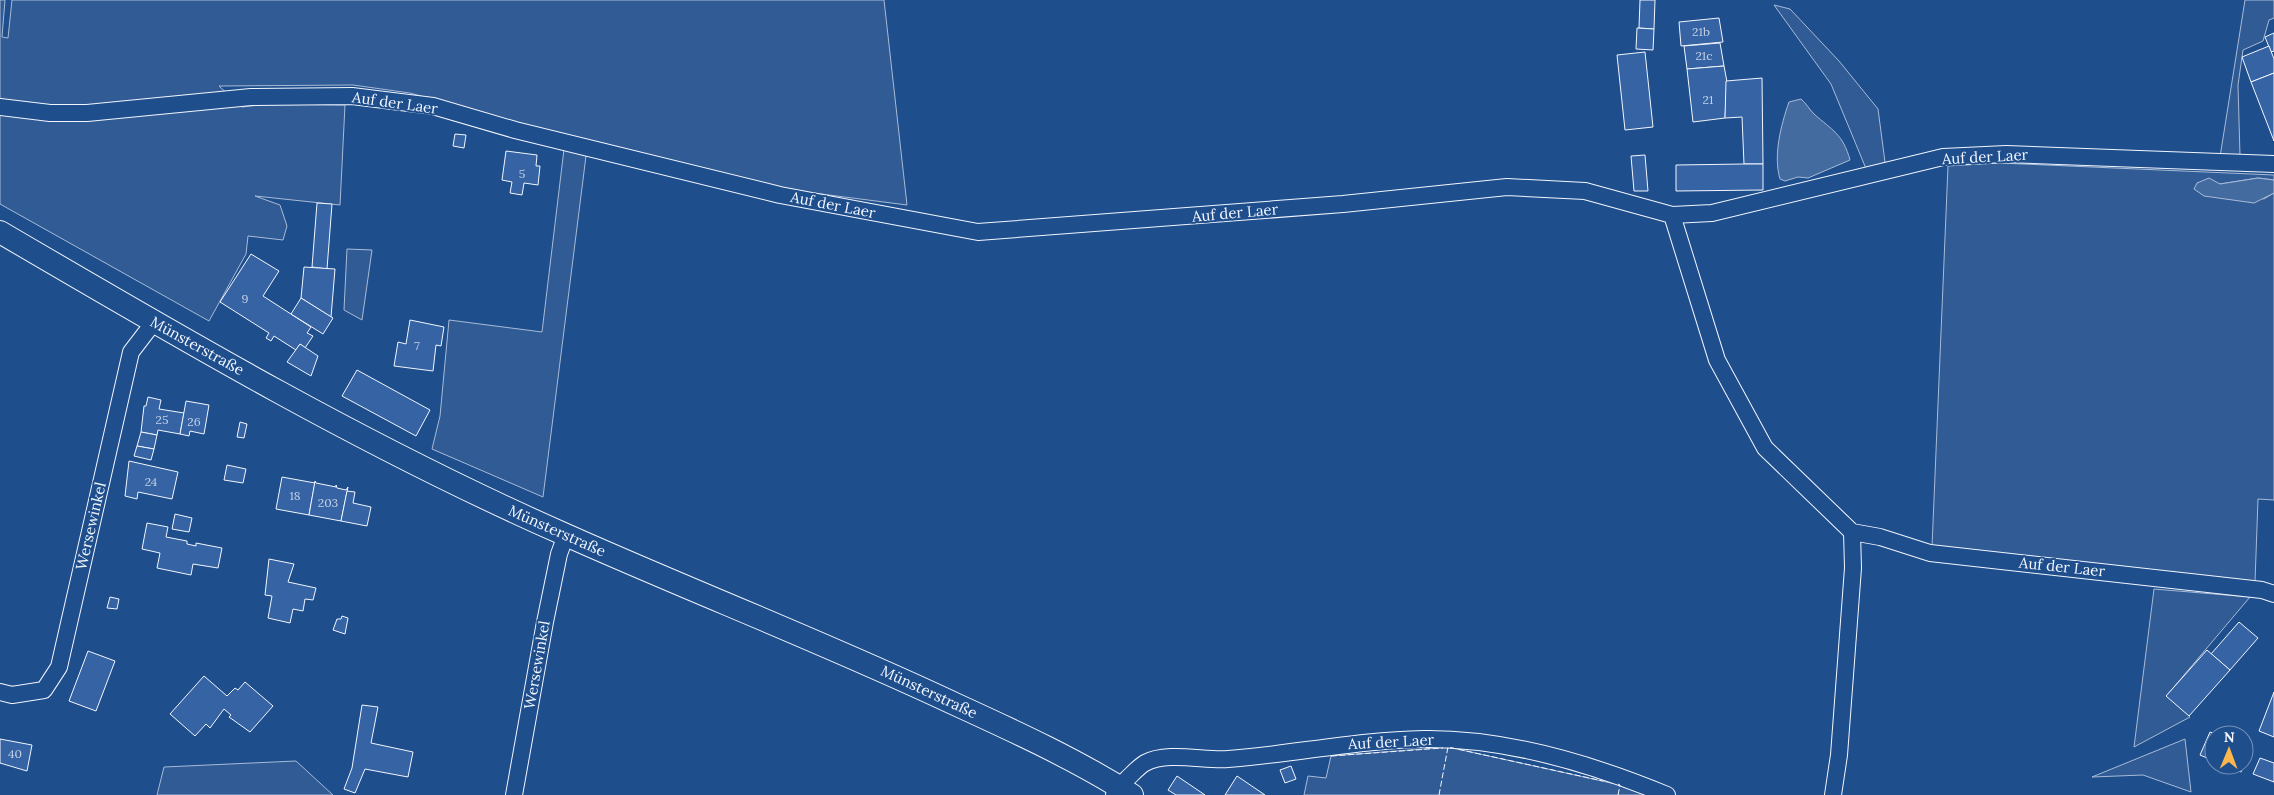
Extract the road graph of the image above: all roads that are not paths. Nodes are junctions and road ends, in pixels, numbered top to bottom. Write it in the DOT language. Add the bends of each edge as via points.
graph roads {
  1 [pos="0,107"];
  2 [pos="2274,164"];
  3 [pos="1672,215"];
  4 [pos="0,232"];
  5 [pos="154,322"];
  6 [pos="1852,532"];
  7 [pos="566,535"];
  8 [pos="2274,594"];
  9 [pos="0,692"];
  10 [pos="1121,792"];
  11 [pos="514,795"];
  12 [pos="1667,795"];
  13 [pos="1833,795"];
  1 -- 3 [label="street, Auf der Laer" via="87,113 251,97 352,96 433,106 515,130 780,195 978,232 1507,187 1585,191"];
  2 -- 3 [label="street, Auf der Laer" via="2006,154 1943,157 1712,213"];
  3 -- 6 [label="street" via="1717,360 1765,448"];
  4 -- 5 [label="main road, Münsterstraße"];
  5 -- 7 [label="main road, Münsterstraße" via="379,445 476,495"];
  5 -- 9 [label="street, Wersewinkel" via="131,352 59,667 44,690 12,695"];
  6 -- 8 [label="street, Auf der Laer" via="1930,553 2262,590"];
  6 -- 13 [label="street" via="1853,568"];
  7 -- 10 [label="main road, Münsterstraße" via="906,681 1010,730"];
  7 -- 11 [label="street, Wersewinkel" via="545,622"];
  10 -- 12 [label="street, Auf der Laer" via="1146,762 1168,758 1227,760 1341,745 1424,739 1469,741 1543,755"];
}
